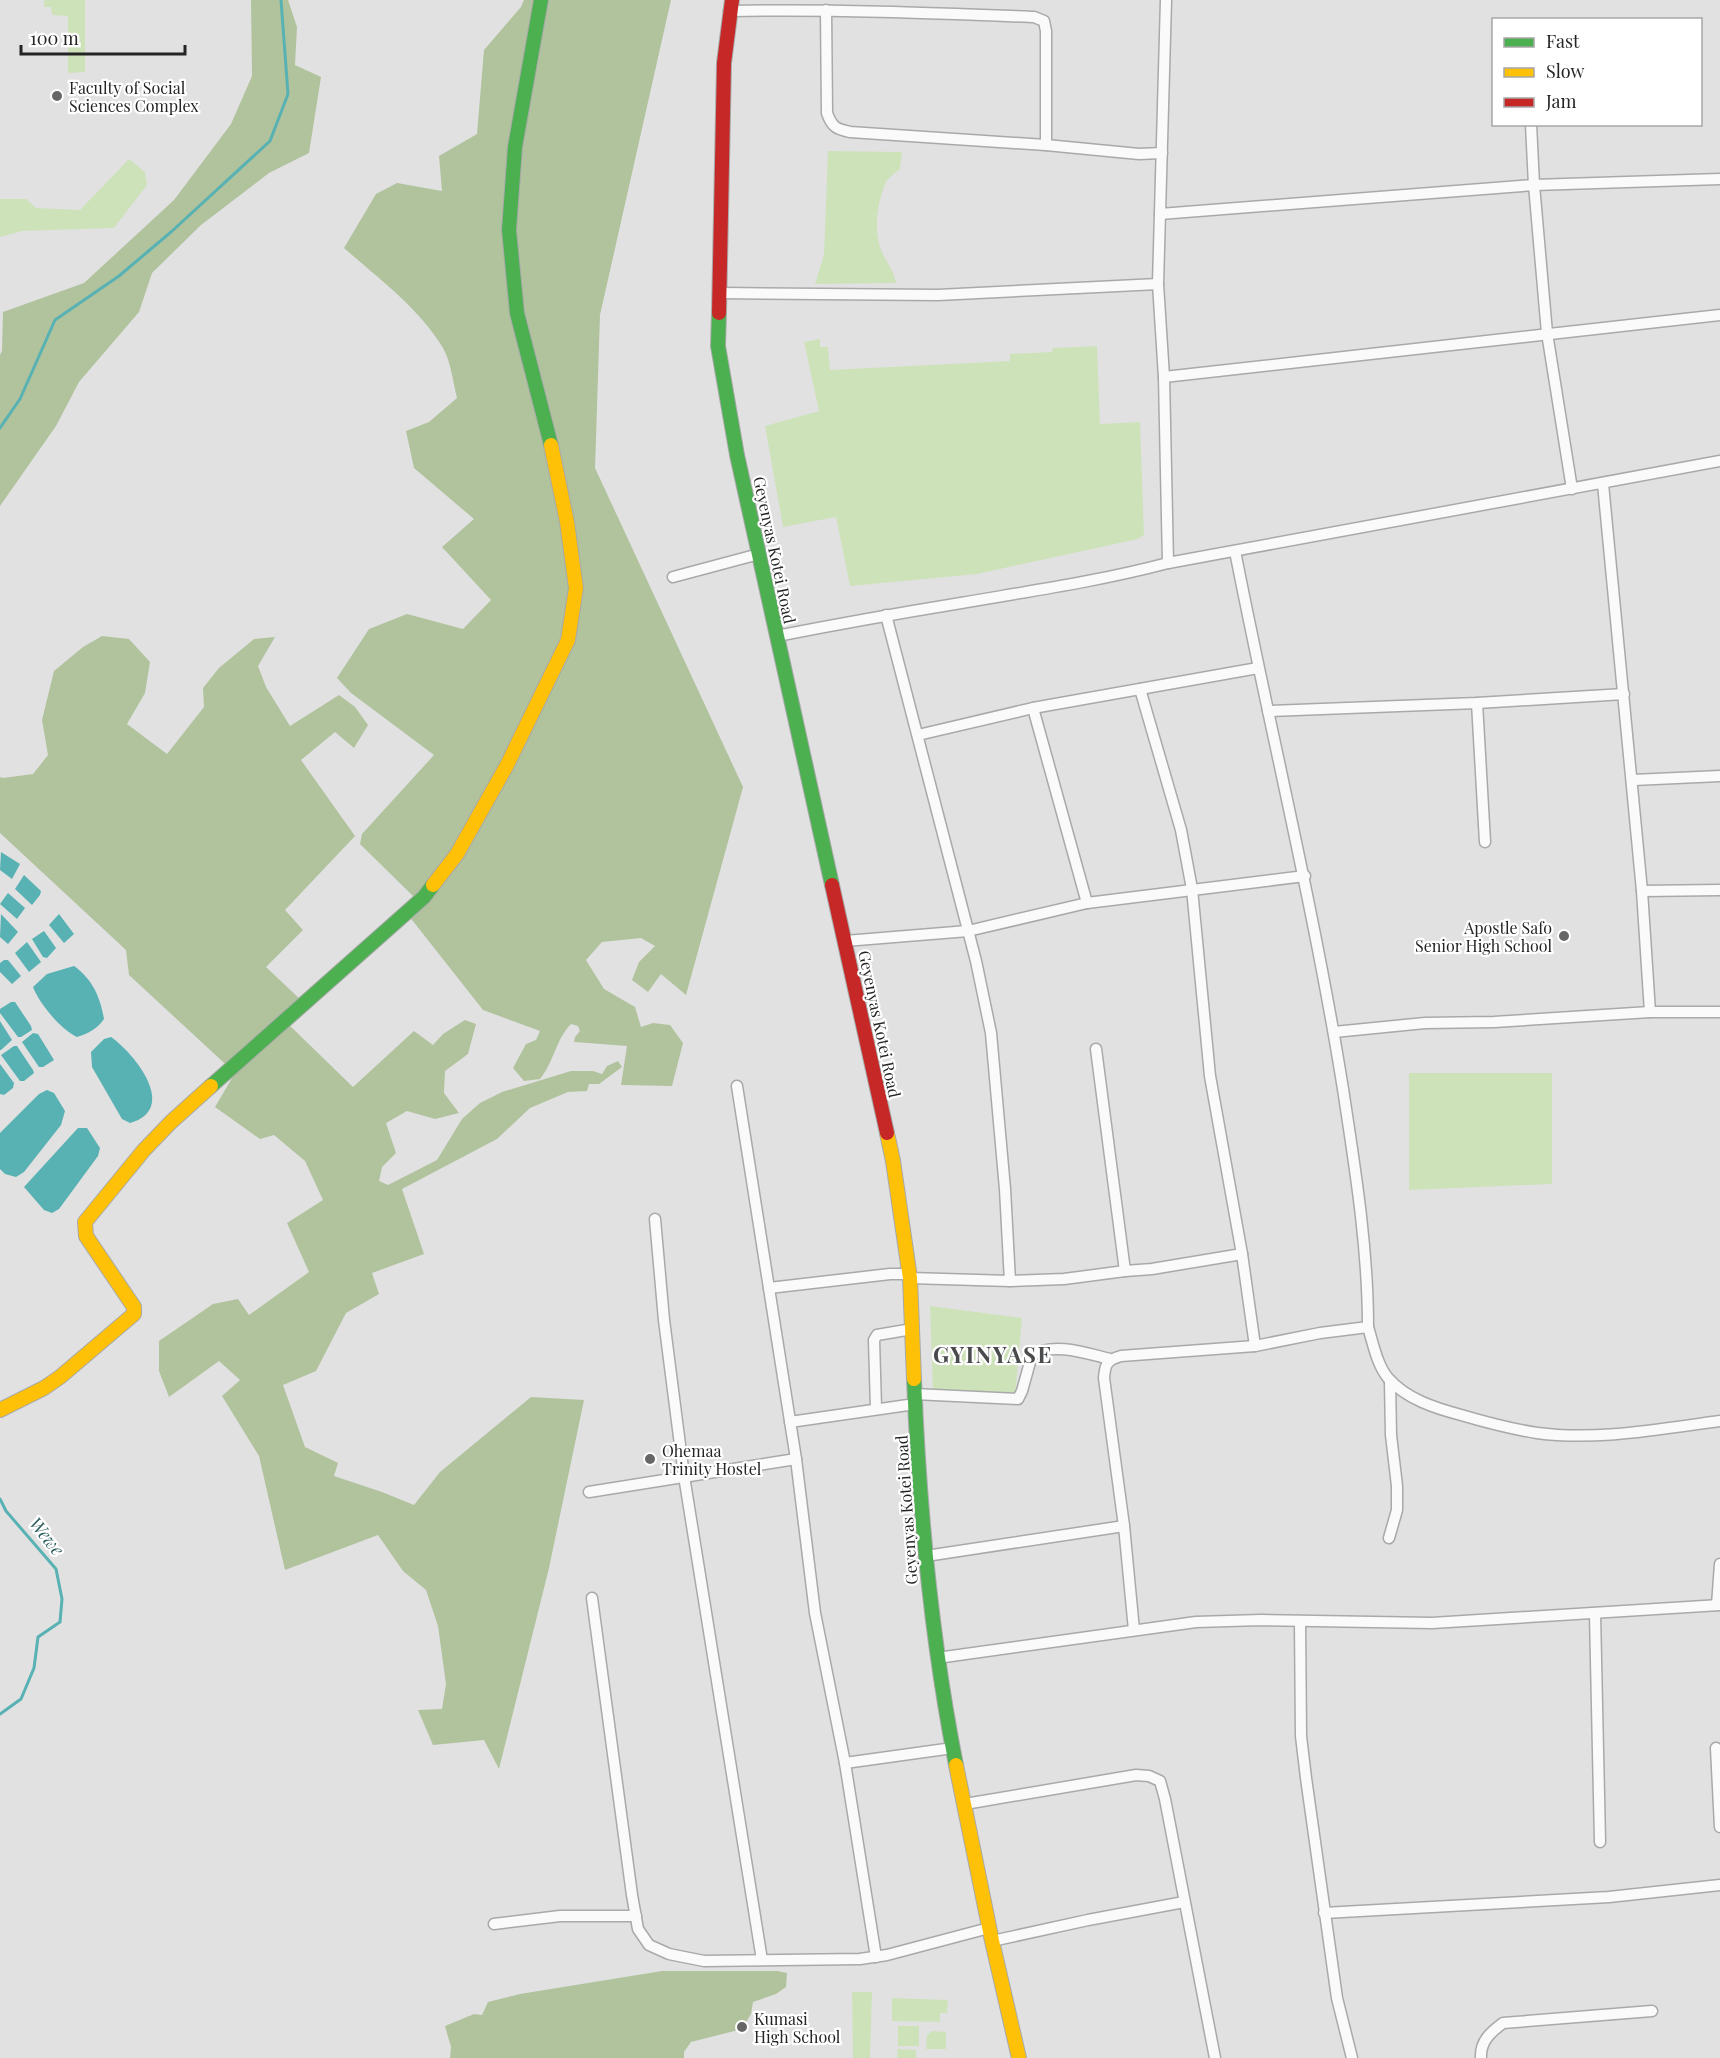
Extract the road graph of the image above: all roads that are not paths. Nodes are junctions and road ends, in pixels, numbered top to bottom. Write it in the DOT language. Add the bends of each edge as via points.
graph roads {
  1 [pos="541,0"];
  2 [pos="1166,0"];
  3 [pos="730,5"];
  4 [pos="826,9"];
  5 [pos="1531,126"];
  6 [pos="1046,145"];
  7 [pos="1162,153"];
  8 [pos="1720,179"];
  9 [pos="1534,185"];
  10 [pos="1160,213"];
  11 [pos="1158,284"];
  12 [pos="719,293"];
  13 [pos="1720,315"];
  14 [pos="1548,333"];
  15 [pos="1164,377"];
  16 [pos="1720,461"];
  17 [pos="1603,484"];
  18 [pos="1572,489"];
  19 [pos="1235,550"];
  20 [pos="759,554"];
  21 [pos="1168,563"];
  22 [pos="673,577"];
  23 [pos="886,615"];
  24 [pos="777,636"];
  25 [pos="1258,668"];
  26 [pos="1140,689"];
  27 [pos="1624,694"];
  28 [pos="1477,703"];
  29 [pos="1033,708"];
  30 [pos="1268,711"];
  31 [pos="918,735"];
  32 [pos="1720,776"];
  33 [pos="1633,780"];
  34 [pos="1485,842"];
  35 [pos="1305,876"];
  36 [pos="1192,889"];
  37 [pos="1720,890"];
  38 [pos="1642,891"];
  39 [pos="1087,903"];
  40 [pos="968,932"];
  41 [pos="845,941"];
  42 [pos="1650,1012"];
  43 [pos="1720,1012"];
  44 [pos="1334,1032"];
  45 [pos="1096,1049"];
  46 [pos="737,1086"];
  47 [pos="655,1219"];
  48 [pos="1242,1254"];
  49 [pos="1125,1271"];
  50 [pos="910,1276"];
  51 [pos="1010,1281"];
  52 [pos="769,1288"];
  53 [pos="1368,1327"];
  54 [pos="912,1329"];
  55 [pos="1255,1346"];
  56 [pos="1110,1359"];
  57 [pos="1390,1381"];
  58 [pos="914,1399"];
  59 [pos="876,1408"];
  60 [pos="0,1410"];
  61 [pos="1720,1421"];
  62 [pos="790,1422"];
  63 [pos="796,1459"];
  64 [pos="684,1476"];
  65 [pos="589,1492"];
  66 [pos="1124,1526"];
  67 [pos="1389,1538"];
  68 [pos="926,1556"];
  69 [pos="1720,1564"];
  70 [pos="592,1598"];
  71 [pos="1719,1605"];
  72 [pos="1595,1614"];
  73 [pos="1300,1621"];
  74 [pos="1134,1630"];
  75 [pos="937,1658"];
  76 [pos="953,1748"];
  77 [pos="1716,1748"];
  78 [pos="845,1764"];
  79 [pos="965,1804"];
  80 [pos="1720,1827"];
  81 [pos="1600,1842"];
  82 [pos="1720,1885"];
  83 [pos="1184,1902"];
  84 [pos="1324,1913"];
  85 [pos="636,1916"];
  86 [pos="494,1924"];
  87 [pos="991,1934"];
  88 [pos="876,1957"];
  89 [pos="762,1960"];
  90 [pos="1652,2011"];
  91 [pos="1019,2058"];
  92 [pos="1215,2058"];
  93 [pos="1352,2058"];
  94 [pos="1481,2058"];
  1 -- 60 [label="street" via="515,147 509,230 517,313 567,522 576,588 568,640 507,765 456,854 424,897 171,1122 84,1222 86,1236 134,1307 134,1314 60,1377"];
  2 -- 7 [label="street"];
  3 -- 4 [label="street"];
  3 -- 12 [label="street, Geyenyas Kotei Road" via="724,63"];
  4 -- 6 [label="street" via="827,113 836,129"];
  4 -- 6 [label="street" via="1034,17 1044,21"];
  5 -- 9 [label="street"];
  6 -- 7 [label="street"];
  7 -- 10 [label="street"];
  8 -- 9 [label="street"];
  9 -- 10 [label="street"];
  9 -- 14 [label="street"];
  10 -- 11 [label="street"];
  11 -- 12 [label="street" via="938,295"];
  11 -- 15 [label="street"];
  12 -- 20 [label="street, Geyenyas Kotei Road" via="718,346"];
  13 -- 14 [label="street"];
  14 -- 15 [label="street"];
  14 -- 18 [label="street"];
  15 -- 21 [label="street"];
  16 -- 17 [label="street"];
  17 -- 18 [label="street"];
  17 -- 27 [label="street"];
  18 -- 19 [label="street"];
  19 -- 21 [label="street"];
  19 -- 25 [label="street"];
  20 -- 22 [label="street"];
  20 -- 24 [label="street, Geyenyas Kotei Road"];
  21 -- 23 [label="street"];
  23 -- 24 [label="street"];
  23 -- 31 [label="street"];
  24 -- 41 [label="street, Geyenyas Kotei Road"];
  25 -- 26 [label="street"];
  25 -- 30 [label="street"];
  26 -- 29 [label="street"];
  26 -- 36 [label="street" via="1181,830"];
  27 -- 28 [label="street"];
  27 -- 33 [label="street"];
  28 -- 30 [label="street"];
  28 -- 34 [label="street"];
  29 -- 31 [label="street"];
  29 -- 39 [label="street"];
  30 -- 35 [label="street"];
  31 -- 40 [label="street"];
  32 -- 33 [label="street"];
  33 -- 38 [label="street"];
  35 -- 36 [label="street"];
  35 -- 44 [label="street"];
  36 -- 39 [label="street"];
  36 -- 48 [label="street" via="1210,1076"];
  37 -- 38 [label="street"];
  38 -- 42 [label="street"];
  39 -- 40 [label="street"];
  40 -- 41 [label="street"];
  40 -- 51 [label="street" via="991,1033"];
  41 -- 50 [label="street, Geyenyas Kotei Road" via="893,1161"];
  42 -- 43 [label="street"];
  42 -- 44 [label="street" via="1425,1023"];
  44 -- 53 [label="street" via="1364,1242"];
  45 -- 49 [label="street"];
  46 -- 52 [label="street"];
  47 -- 64 [label="street"];
  48 -- 49 [label="street"];
  48 -- 55 [label="street"];
  49 -- 51 [label="street"];
  50 -- 51 [label="street"];
  50 -- 52 [label="street"];
  50 -- 54 [label="street, Geyenyas Kotei Road"];
  52 -- 62 [label="street"];
  53 -- 55 [label="street"];
  53 -- 57 [label="street"];
  54 -- 58 [label="street, Geyenyas Kotei Road"];
  54 -- 59 [label="street" via="883,1333 874,1340"];
  55 -- 56 [label="street"];
  56 -- 58 [label="street" via="1070,1350 1042,1349 1032,1355 1018,1399"];
  56 -- 66 [label="street" via="1104,1378"];
  57 -- 61 [label="street" via="1437,1408 1538,1433 1644,1432"];
  57 -- 67 [label="street" via="1397,1510"];
  58 -- 59 [label="street"];
  58 -- 68 [label="street, Geyenyas Kotei Road"];
  59 -- 62 [label="street"];
  62 -- 63 [label="street"];
  63 -- 64 [label="street"];
  63 -- 78 [label="street" via="815,1613"];
  64 -- 65 [label="street"];
  64 -- 89 [label="street"];
  66 -- 68 [label="street"];
  66 -- 74 [label="street"];
  68 -- 75 [label="street, Geyenyas Kotei Road"];
  69 -- 71 [label="street"];
  70 -- 85 [label="street"];
  71 -- 72 [label="street"];
  72 -- 73 [label="street" via="1432,1623"];
  72 -- 81 [label="street"];
  73 -- 74 [label="street" via="1196,1622"];
  73 -- 84 [label="street" via="1301,1736"];
  74 -- 75 [label="street"];
  75 -- 76 [label="street, Geyenyas Kotei Road"];
  76 -- 78 [label="street"];
  76 -- 79 [label="street, Geyenyas Kotei Road"];
  77 -- 80 [label="street"];
  78 -- 88 [label="street"];
  79 -- 83 [label="street" via="1149,1776 1160,1781 1165,1799"];
  79 -- 87 [label="street, Geyenyas Kotei Road"];
  82 -- 84 [label="street" via="1610,1897"];
  83 -- 87 [label="street"];
  83 -- 92 [label="street"];
  84 -- 93 [label="street" via="1337,1998"];
  85 -- 86 [label="street" via="560,1916"];
  85 -- 89 [label="street" via="638,1929 649,1945 669,1954 704,1961"];
  87 -- 88 [label="street"];
  87 -- 91 [label="street, Geyenyas Kotei Road"];
  88 -- 89 [label="street"];
  90 -- 94 [label="street" via="1503,2023 1488,2034"];
}
